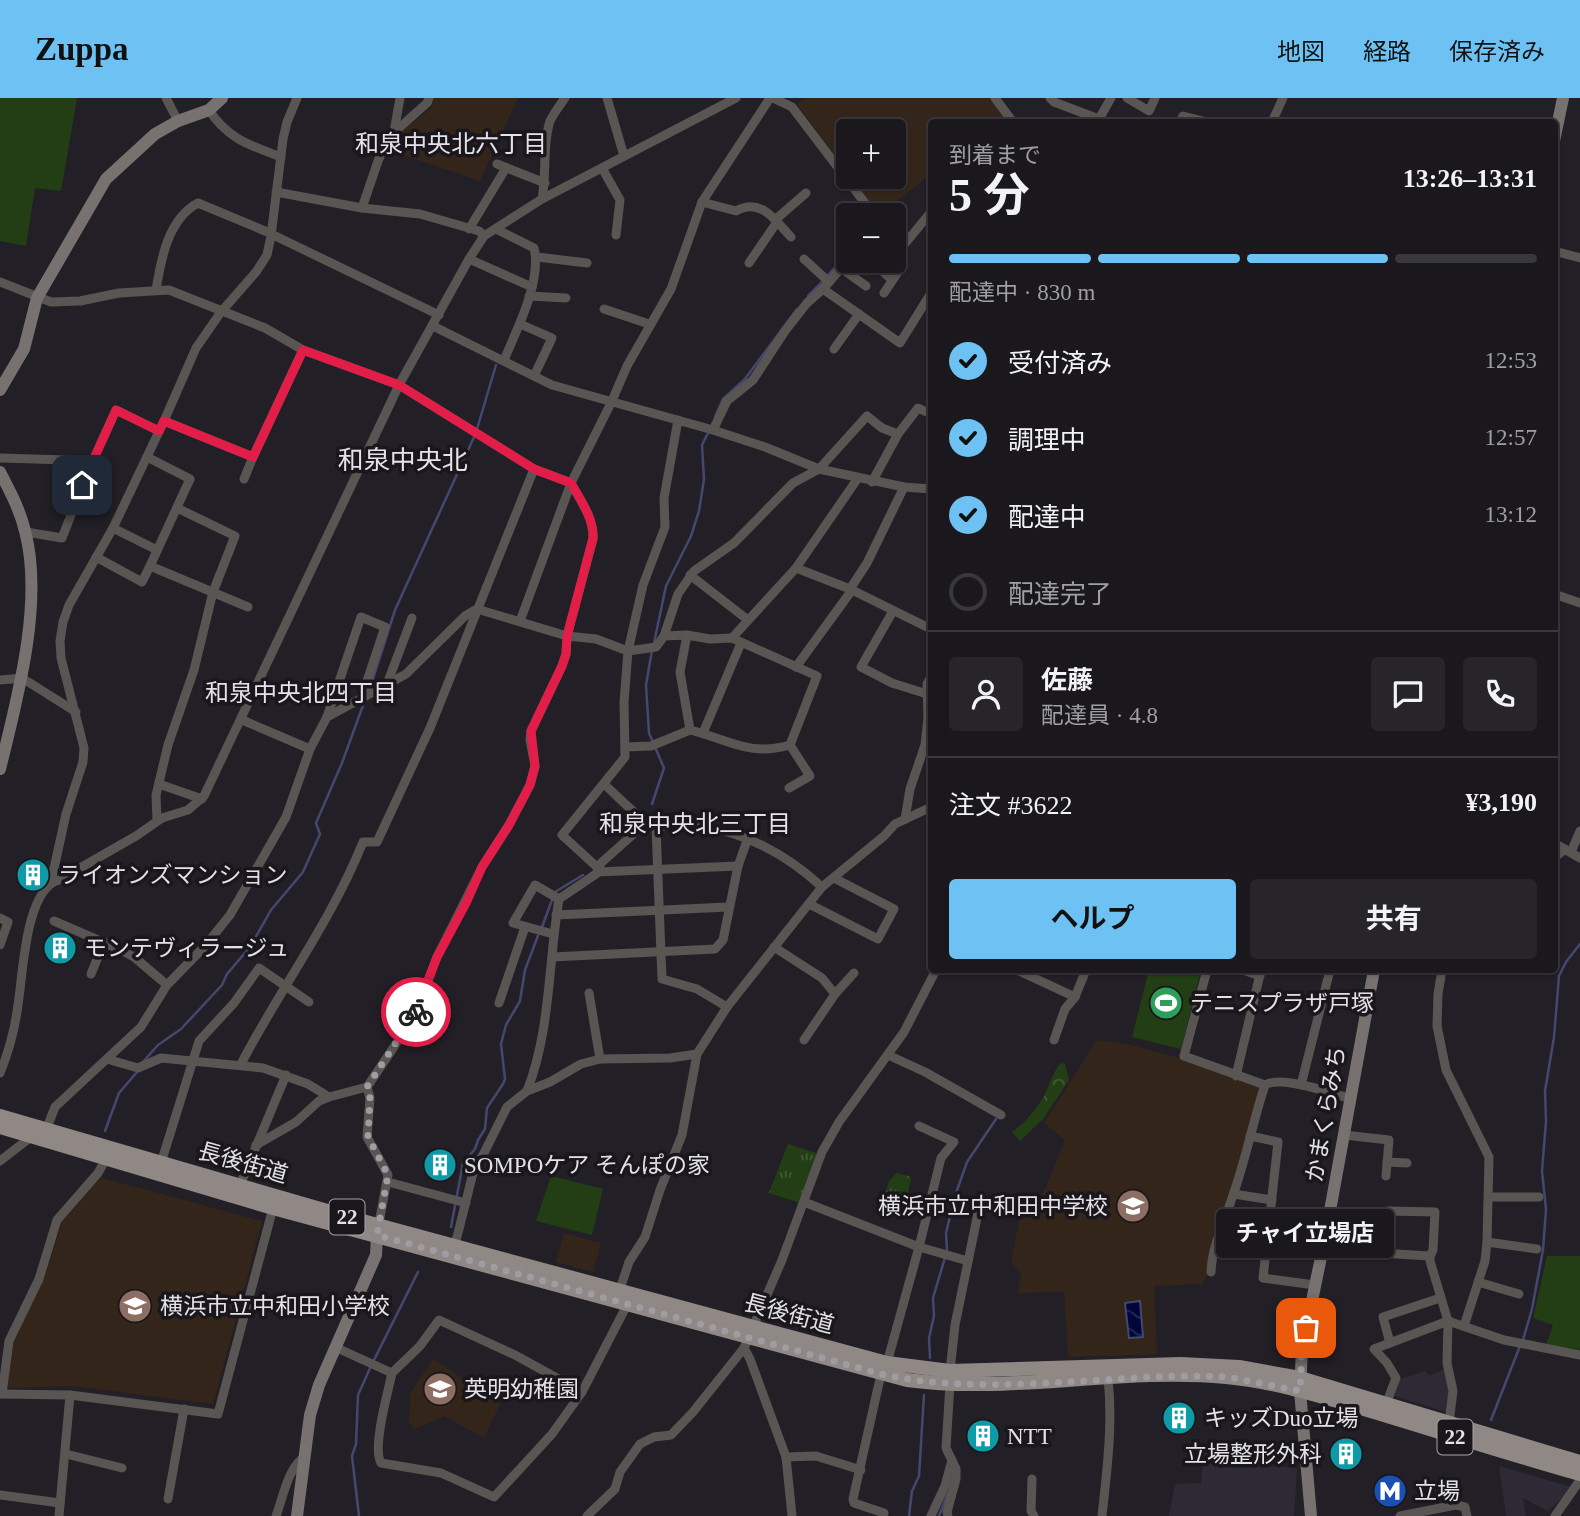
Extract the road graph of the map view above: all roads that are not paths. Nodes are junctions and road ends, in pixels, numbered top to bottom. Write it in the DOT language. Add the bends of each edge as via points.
graph roads {
  1 [pos="166,98"];
  2 [pos="222,98"];
  3 [pos="297,98"];
  4 [pos="400,98"];
  5 [pos="429,98"];
  6 [pos="565,98"];
  7 [pos="607,98"];
  8 [pos="736,98"];
  9 [pos="771,98"];
  10 [pos="995,98"];
  11 [pos="1050,98"];
  12 [pos="1111,98"];
  13 [pos="1127,98"];
  14 [pos="1155,98"];
  15 [pos="1283,98"];
  16 [pos="1563,98"];
  17 [pos="209,110"];
  18 [pos="1011,119"];
  19 [pos="1273,119"];
  20 [pos="178,121"];
  21 [pos="1558,122"];
  22 [pos="394,132"];
  23 [pos="624,156"];
  24 [pos="281,157"];
  25 [pos="601,168"];
  26 [pos="545,183"];
  27 [pos="276,192"];
  28 [pos="806,193"];
  29 [pos="542,199"];
  30 [pos="702,202"];
  31 [pos="865,203"];
  32 [pos="362,208"];
  33 [pos="928,216"];
  34 [pos="776,221"];
  35 [pos="469,229"];
  36 [pos="496,229"];
  37 [pos="616,234"];
  38 [pos="271,236"];
  39 [pos="484,236"];
  40 [pos="791,237"];
  41 [pos="906,242"];
  42 [pos="1558,252"];
  43 [pos="537,257"];
  44 [pos="1580,258"];
  45 [pos="469,259"];
  46 [pos="804,259"];
  47 [pos="587,263"];
  48 [pos="749,263"];
  49 [pos="836,272"];
  50 [pos="848,273"];
  51 [pos="890,273"];
  52 [pos="824,281"];
  53 [pos="0,282"];
  54 [pos="866,286"];
  55 [pos="156,290"];
  56 [pos="530,291"];
  57 [pos="884,293"];
  58 [pos="38,296"];
  59 [pos="928,298"];
  60 [pos="566,299"];
  61 [pos="604,309"];
  62 [pos="221,312"];
  63 [pos="859,314"];
  64 [pos="439,315"];
  65 [pos="520,324"];
  66 [pos="649,324"];
  67 [pos="433,326"];
  68 [pos="834,349"];
  69 [pos="303,350"];
  70 [pos="504,360"];
  71 [pos="534,376"];
  72 [pos="399,385"];
  73 [pos="0,390"];
  74 [pos="611,403"];
  75 [pos="928,413"];
  76 [pos="164,421"];
  77 [pos="678,421"];
  78 [pos="710,429"];
  79 [pos="159,431"];
  80 [pos="898,434"];
  81 [pos="147,457"];
  82 [pos="253,457"];
  83 [pos="0,458"];
  84 [pos="89,469"];
  85 [pos="534,469"];
  86 [pos="819,469"];
  87 [pos="0,472"];
  88 [pos="858,478"];
  89 [pos="244,479"];
  90 [pos="872,482"];
  91 [pos="571,483"];
  92 [pos="904,488"];
  93 [pos="928,489"];
  94 [pos="177,508"];
  95 [pos="113,528"];
  96 [pos="26,532"];
  97 [pos="158,550"];
  98 [pos="96,557"];
  99 [pos="150,566"];
  100 [pos="796,568"];
  101 [pos="690,575"];
  102 [pos="851,589"];
  103 [pos="213,592"];
  104 [pos="1558,595"];
  105 [pos="1580,603"];
  106 [pos="248,607"];
  107 [pos="477,609"];
  108 [pos="893,611"];
  109 [pos="412,618"];
  110 [pos="748,620"];
  111 [pos="520,621"];
  112 [pos="928,628"];
  113 [pos="687,635"];
  114 [pos="567,636"];
  115 [pos="664,636"];
  116 [pos="737,641"];
  117 [pos="628,650"];
  118 [pos="796,667"];
  119 [pos="22,678"];
  120 [pos="0,680"];
  121 [pos="387,684"];
  122 [pos="928,690"];
  123 [pos="927,694"];
  124 [pos="362,696"];
  125 [pos="76,712"];
  126 [pos="327,717"];
  127 [pos="242,720"];
  128 [pos="690,730"];
  129 [pos="703,733"];
  130 [pos="790,745"];
  131 [pos="626,747"];
  132 [pos="310,749"];
  133 [pos="0,769"];
  134 [pos="159,784"];
  135 [pos="604,784"];
  136 [pos="789,788"];
  137 [pos="202,799"];
  138 [pos="928,808"];
  139 [pos="643,819"];
  140 [pos="905,819"];
  141 [pos="157,821"];
  142 [pos="656,827"];
  143 [pos="1580,831"];
  144 [pos="748,838"];
  145 [pos="1558,844"];
  146 [pos="1568,850"];
  147 [pos="1558,856"];
  148 [pos="1580,858"];
  149 [pos="738,866"];
  150 [pos="597,869"];
  151 [pos="658,869"];
  152 [pos="834,878"];
  153 [pos="51,882"];
  154 [pos="822,887"];
  155 [pos="554,897"];
  156 [pos="809,904"];
  157 [pos="728,907"];
  158 [pos="659,911"];
  159 [pos="556,915"];
  160 [pos="0,918"];
  161 [pos="54,921"];
  162 [pos="530,928"];
  163 [pos="549,934"];
  164 [pos="104,942"];
  165 [pos="0,945"];
  166 [pos="774,947"];
  167 [pos="661,951"];
  168 [pos="552,957"];
  169 [pos="854,973"];
  170 [pos="934,973"];
  171 [pos="1023,973"];
  172 [pos="1084,973"];
  173 [pos="1206,973"];
  174 [pos="1261,973"];
  175 [pos="1329,973"];
  176 [pos="1373,973"];
  177 [pos="1442,973"];
  178 [pos="91,974"];
  179 [pos="167,985"];
  180 [pos="287,986"];
  181 [pos="589,993"];
  182 [pos="835,993"];
  183 [pos="1072,996"];
  184 [pos="309,1002"];
  185 [pos="499,1003"];
  186 [pos="727,1007"];
  187 [pos="804,1040"];
  188 [pos="1054,1040"];
  189 [pos="4,1054"];
  190 [pos="697,1054"];
  191 [pos="888,1055"];
  192 [pos="107,1059"];
  193 [pos="600,1059"];
  194 [pos="191,1062"];
  195 [pos="241,1065"];
  196 [pos="0,1073"];
  197 [pos="286,1075"];
  198 [pos="1237,1076"];
  199 [pos="1265,1085"];
  200 [pos="1301,1085"];
  201 [pos="367,1087"];
  202 [pos="527,1091"];
  203 [pos="328,1097"];
  204 [pos="1351,1098"];
  205 [pos="1001,1115"];
  206 [pos="0,1116"];
  207 [pos="919,1126"];
  208 [pos="0,1128"];
  209 [pos="46,1130"];
  210 [pos="1344,1135"];
  211 [pos="1250,1136"];
  212 [pos="31,1137"];
  213 [pos="256,1145"];
  214 [pos="109,1154"];
  215 [pos="0,1161"];
  216 [pos="1387,1162"];
  217 [pos="161,1163"];
  218 [pos="1407,1163"];
  219 [pos="1386,1176"];
  220 [pos="388,1182"];
  221 [pos="240,1185"];
  222 [pos="1234,1194"];
  223 [pos="1489,1197"];
  224 [pos="1539,1197"];
  225 [pos="1272,1200"];
  226 [pos="804,1202"];
  227 [pos="464,1203"];
  228 [pos="273,1208"];
  229 [pos="1388,1210"];
  230 [pos="978,1213"];
  231 [pos="377,1230"];
  232 [pos="1325,1238"];
  233 [pos="1487,1242"];
  234 [pos="455,1245"];
  235 [pos="919,1247"];
  236 [pos="1537,1249"];
  237 [pos="1430,1256"];
  238 [pos="968,1261"];
  239 [pos="1211,1272"];
  240 [pos="1478,1282"];
  241 [pos="1315,1285"];
  242 [pos="620,1289"];
  243 [pos="1519,1294"];
  244 [pos="1440,1298"];
  245 [pos="627,1305"];
  246 [pos="1448,1321"];
  247 [pos="1464,1326"];
  248 [pos="747,1338"];
  249 [pos="1390,1343"];
  250 [pos="337,1348"];
  251 [pos="1580,1355"];
  252 [pos="884,1369"];
  253 [pos="392,1373"];
  254 [pos="950,1378"];
  255 [pos="1108,1378"];
  256 [pos="1300,1385"];
  257 [pos="582,1392"];
  258 [pos="1,1394"];
  259 [pos="70,1395"];
  260 [pos="1386,1404"];
  261 [pos="184,1409"];
  262 [pos="1449,1423"];
  263 [pos="66,1454"];
  264 [pos="306,1456"];
  265 [pos="786,1457"];
  266 [pos="953,1461"];
  267 [pos="1580,1462"];
  268 [pos="122,1468"];
  269 [pos="860,1470"];
  270 [pos="1580,1474"];
  271 [pos="1032,1479"];
  272 [pos="1580,1480"];
  273 [pos="0,1495"];
  274 [pos="168,1499"];
  275 [pos="60,1503"];
  276 [pos="862,1511"];
  277 [pos="884,1513"];
  278 [pos="59,1516"];
  279 [pos="276,1516"];
  280 [pos="297,1516"];
  281 [pos="587,1516"];
  282 [pos="792,1516"];
  283 [pos="931,1516"];
  284 [pos="948,1516"];
  285 [pos="1034,1516"];
  286 [pos="1102,1516"];
  287 [pos="1311,1516"];
  288 [pos="1400,1516"];
  289 [pos="1467,1516"];
  290 [pos="1555,1516"];
  1 -- 20 [label="street"];
  2 -- 17 [label="street"];
  3 -- 24 [label="street"];
  4 -- 22 [label="street"];
  5 -- 22 [label="street"];
  6 -- 26 [label="street" via="551,118 546,136"];
  7 -- 23 [label="street"];
  8 -- 23 [label="street"];
  9 -- 30 [label="street"];
  9 -- 31 [label="street" via="792,107"];
  10 -- 18 [label="street"];
  11 -- 12 [label="street" via="1099,119"];
  13 -- 14 [label="street" via="1149,111"];
  15 -- 19 [label="street"];
  16 -- 21 [label="street"];
  17 -- 20 [label="street"];
  17 -- 24 [label="street" via="235,139"];
  20 -- 58 [label="street" via="155,135 106,179"];
  22 -- 32 [label="street"];
  23 -- 25 [label="street"];
  24 -- 27 [label="street"];
  25 -- 29 [label="street"];
  25 -- 37 [label="street" via="620,200"];
  26 -- 29 [label="street"];
  26 -- 35 [label="street" via="502,166"];
  27 -- 32 [label="street"];
  27 -- 38 [label="street"];
  28 -- 34 [label="street"];
  29 -- 36 [label="street"];
  30 -- 34 [label="street" via="736,211 758,206"];
  30 -- 66 [label="street" via="671,289"];
  32 -- 35 [label="street" via="420,214"];
  33 -- 41 [label="street"];
  34 -- 40 [label="street"];
  34 -- 48 [label="street"];
  35 -- 39 [label="street"];
  36 -- 39 [label="street"];
  36 -- 43 [label="street" via="534,248"];
  38 -- 55 [label="street" via="198,203 186,209 167,242"];
  38 -- 62 [label="street" via="267,255 256,272"];
  38 -- 64 [label="street"];
  39 -- 45 [label="street"];
  42 -- 44 [label="street"];
  43 -- 47 [label="street"];
  43 -- 56 [label="street"];
  45 -- 56 [label="street"];
  45 -- 64 [label="street"];
  46 -- 52 [label="street"];
  49 -- 52 [label="street"];
  50 -- 54 [label="street"];
  51 -- 57 [label="street" via="895,276"];
  52 -- 63 [label="street"];
  52 -- 78 [label="street" via="753,380 727,401"];
  53 -- 58 [label="street"];
  55 -- 58 [label="street" via="80,301 51,302"];
  55 -- 62 [label="street" via="169,290"];
  56 -- 60 [label="street"];
  56 -- 65 [label="street"];
  58 -- 73 [label="street" via="24,349"];
  59 -- 63 [label="street" via="900,343"];
  61 -- 66 [label="street"];
  62 -- 69 [label="street" via="265,328"];
  62 -- 76 [label="street" via="196,348"];
  63 -- 68 [label="street"];
  64 -- 67 [label="street"];
  65 -- 70 [label="street"];
  65 -- 71 [label="street" via="552,338"];
  66 -- 74 [label="street"];
  67 -- 70 [label="street"];
  67 -- 72 [label="street"];
  69 -- 72 [label="street"];
  69 -- 82 [label="street"];
  70 -- 71 [label="street"];
  71 -- 74 [label="street"];
  72 -- 85 [label="street"];
  72 -- 127 [label="street"];
  74 -- 77 [label="street"];
  74 -- 91 [label="street"];
  75 -- 80 [label="street" via="918,408"];
  76 -- 79 [label="street"];
  76 -- 82 [label="street"];
  77 -- 78 [label="street"];
  77 -- 117 [label="street" via="664,498 665,527 643,585"];
  78 -- 86 [label="street"];
  79 -- 81 [label="street"];
  79 -- 84 [label="street" via="116,410"];
  80 -- 86 [label="street" via="867,416"];
  80 -- 90 [label="street"];
  81 -- 94 [label="street" via="190,479"];
  81 -- 95 [label="street"];
  82 -- 89 [label="street"];
  83 -- 84 [label="street" via="67,460"];
  84 -- 96 [label="street" via="62,538"];
  85 -- 91 [label="street"];
  85 -- 107 [label="street"];
  86 -- 88 [label="street"];
  86 -- 101 [label="street" via="793,483 734,543"];
  87 -- 96 [label="street"];
  88 -- 90 [label="street"];
  88 -- 100 [label="street"];
  90 -- 92 [label="street"];
  91 -- 111 [label="street"];
  91 -- 114 [label="street" via="594,529"];
  92 -- 93 [label="street"];
  92 -- 102 [label="street"];
  94 -- 97 [label="street"];
  94 -- 103 [label="street" via="235,536"];
  95 -- 97 [label="street"];
  95 -- 98 [label="street"];
  96 -- 119 [label="street" via="31,577"];
  97 -- 99 [label="street"];
  98 -- 99 [label="street" via="142,582"];
  98 -- 125 [label="street" via="69,605 60,640"];
  99 -- 103 [label="street"];
  100 -- 102 [label="street"];
  100 -- 110 [label="street"];
  101 -- 110 [label="street"];
  101 -- 115 [label="street" via="678,594"];
  102 -- 108 [label="street"];
  102 -- 118 [label="street"];
  103 -- 106 [label="street"];
  103 -- 134 [label="street"];
  104 -- 105 [label="street"];
  107 -- 111 [label="street"];
  107 -- 121 [label="street" via="465,615 406,674"];
  107 -- 180 [label="street" via="377,842 363,842 334,906"];
  108 -- 112 [label="street"];
  108 -- 123 [label="street" via="861,667"];
  109 -- 121 [label="street"];
  110 -- 116 [label="street"];
  111 -- 114 [label="street"];
  113 -- 115 [label="street"];
  113 -- 116 [label="street"];
  113 -- 128 [label="street" via="680,672"];
  114 -- 117 [label="street" via="596,639"];
  114 -- 201 [label="street" via="562,666 531,731 535,766 530,785 482,867 437,957 414,1017"];
  115 -- 117 [label="street" via="656,647"];
  116 -- 118 [label="street"];
  116 -- 129 [label="street"];
  117 -- 131 [label="street"];
  118 -- 130 [label="street" via="817,676"];
  119 -- 120 [label="street"];
  119 -- 125 [label="street"];
  119 -- 133 [label="street"];
  121 -- 124 [label="street"];
  122 -- 123 [label="street"];
  123 -- 140 [label="street" via="925,745"];
  124 -- 126 [label="street"];
  124 -- 126 [label="street" via="385,627 361,617"];
  125 -- 153 [label="street" via="83,762"];
  126 -- 132 [label="street"];
  127 -- 132 [label="street"];
  127 -- 137 [label="street"];
  128 -- 129 [label="street"];
  128 -- 131 [label="street" via="655,745"];
  129 -- 130 [label="street" via="759,750"];
  130 -- 136 [label="street" via="810,776"];
  131 -- 135 [label="street" via="625,757"];
  132 -- 179 [label="street" via="286,817 230,915"];
  134 -- 137 [label="street"];
  134 -- 141 [label="street"];
  135 -- 139 [label="street"];
  135 -- 150 [label="street" via="562,835"];
  137 -- 141 [label="street" via="188,810"];
  138 -- 140 [label="street"];
  139 -- 142 [label="street"];
  139 -- 150 [label="street"];
  140 -- 152 [label="street"];
  141 -- 153 [label="street"];
  142 -- 144 [label="street" via="695,824"];
  142 -- 151 [label="street"];
  143 -- 146 [label="street"];
  144 -- 149 [label="street"];
  144 -- 154 [label="street" via="799,866"];
  145 -- 146 [label="street"];
  146 -- 147 [label="street"];
  146 -- 148 [label="street"];
  149 -- 151 [label="street"];
  149 -- 157 [label="street"];
  150 -- 151 [label="street"];
  150 -- 155 [label="street"];
  151 -- 158 [label="street"];
  152 -- 154 [label="street"];
  152 -- 156 [label="street" via="894,909 877,939"];
  153 -- 189 [label="street" via="40,895 31,922"];
  154 -- 156 [label="street"];
  155 -- 159 [label="street"];
  155 -- 162 [label="street" via="535,886 513,923"];
  156 -- 166 [label="street"];
  157 -- 158 [label="street"];
  157 -- 167 [label="street" via="723,940 715,949"];
  158 -- 159 [label="street"];
  158 -- 167 [label="street"];
  159 -- 163 [label="street"];
  160 -- 165 [label="street" via="8,922"];
  161 -- 164 [label="street"];
  162 -- 163 [label="street"];
  162 -- 185 [label="street"];
  163 -- 168 [label="street"];
  164 -- 178 [label="street"];
  164 -- 179 [label="street" via="134,957"];
  166 -- 182 [label="street" via="822,978"];
  166 -- 186 [label="street"];
  167 -- 168 [label="street"];
  167 -- 186 [label="street" via="662,979 697,989"];
  168 -- 202 [label="street" via="538,1063"];
  169 -- 182 [label="street"];
  170 -- 191 [label="street"];
  171 -- 183 [label="street"];
  172 -- 183 [label="street"];
  173 -- 198 [label="street" via="1184,1056"];
  174 -- 198 [label="street"];
  175 -- 200 [label="street"];
  176 -- 204 [label="street, かまくらみち"];
  177 -- 223 [label="street" via="1437,1010 1441,1050 1453,1088 1489,1157"];
  179 -- 192 [label="street" via="141,1027"];
  180 -- 184 [label="street"];
  180 -- 194 [label="street" via="259,968 199,1041"];
  180 -- 195 [label="street"];
  181 -- 193 [label="street"];
  182 -- 187 [label="street"];
  183 -- 188 [label="street"];
  186 -- 190 [label="street"];
  189 -- 196 [label="street"];
  190 -- 193 [label="street"];
  190 -- 242 [label="street" via="682,1135 645,1237 629,1262"];
  191 -- 205 [label="street"];
  191 -- 226 [label="street" via="829,1139"];
  192 -- 194 [label="street" via="140,1068 161,1058"];
  192 -- 209 [label="street" via="55,1108"];
  193 -- 202 [label="street"];
  194 -- 195 [label="street"];
  194 -- 217 [label="street"];
  195 -- 197 [label="street"];
  197 -- 203 [label="street"];
  197 -- 213 [label="street"];
  198 -- 199 [label="street"];
  199 -- 200 [label="street" via="1271,1081"];
  199 -- 211 [label="street"];
  200 -- 204 [label="street"];
  201 -- 203 [label="street"];
  201 -- 220 [label="street" via="368,1137"];
  202 -- 227 [label="street" via="507,1107 475,1165"];
  203 -- 213 [label="street"];
  204 -- 210 [label="street, かまくらみち"];
  206 -- 209 [label="main road, 長後街道 / 22"];
  207 -- 235 [label="street" via="954,1142 941,1158"];
  208 -- 212 [label="main road, 長後街道 / 22"];
  209 -- 214 [label="main road, 長後街道 / 22"];
  210 -- 216 [label="street" via="1389,1140"];
  210 -- 232 [label="street, かまくらみち"];
  211 -- 222 [label="street"];
  211 -- 225 [label="street" via="1278,1142"];
  212 -- 214 [label="main road, 長後街道 / 22"];
  212 -- 215 [label="street"];
  213 -- 221 [label="street"];
  214 -- 217 [label="main road, 長後街道 / 22"];
  214 -- 228 [label="main road, 長後街道 / 22"];
  214 -- 258 [label="street" via="57,1220 39,1279 9,1342"];
  216 -- 218 [label="street"];
  216 -- 219 [label="street"];
  217 -- 221 [label="main road, 長後街道 / 22"];
  220 -- 227 [label="street"];
  220 -- 231 [label="street"];
  221 -- 231 [label="main road, 長後街道 / 22"];
  222 -- 225 [label="street"];
  222 -- 239 [label="street" via="1218,1234"];
  223 -- 224 [label="street"];
  223 -- 233 [label="street"];
  225 -- 241 [label="street" via="1263,1278"];
  226 -- 235 [label="street"];
  226 -- 248 [label="street"];
  227 -- 234 [label="street"];
  228 -- 231 [label="main road, 長後街道 / 22"];
  228 -- 261 [label="street" via="218,1414"];
  229 -- 237 [label="street" via="1435,1212"];
  230 -- 238 [label="street"];
  231 -- 234 [label="main road, 長後街道 / 22"];
  231 -- 245 [label="main road, 長後街道 / 22"];
  231 -- 250 [label="street" via="376,1255"];
  232 -- 237 [label="street" via="1364,1252"];
  232 -- 241 [label="street, かまくらみち"];
  233 -- 236 [label="street"];
  233 -- 240 [label="street"];
  234 -- 242 [label="main road, 長後街道 / 22"];
  235 -- 238 [label="street"];
  235 -- 252 [label="street"];
  237 -- 244 [label="street"];
  238 -- 254 [label="street"];
  240 -- 243 [label="street"];
  240 -- 247 [label="street"];
  241 -- 256 [label="street, かまくらみち"];
  242 -- 248 [label="main road, 長後街道 / 22"];
  244 -- 246 [label="street"];
  244 -- 249 [label="street" via="1383,1317"];
  245 -- 248 [label="main road, 長後街道 / 22"];
  245 -- 257 [label="street"];
  246 -- 247 [label="street"];
  246 -- 249 [label="street"];
  246 -- 262 [label="street" via="1447,1363 1453,1391"];
  247 -- 251 [label="street" via="1504,1340"];
  248 -- 252 [label="main road, 長後街道 / 22"];
  248 -- 265 [label="street" via="750,1359"];
  248 -- 281 [label="street" via="693,1412 671,1435 640,1444 615,1489"];
  249 -- 260 [label="street" via="1374,1349 1396,1378"];
  250 -- 253 [label="street"];
  250 -- 264 [label="street" via="310,1415"];
  252 -- 254 [label="main road, 長後街道 / 22"];
  252 -- 269 [label="street"];
  253 -- 257 [label="street" via="421,1346 439,1320"];
  253 -- 257 [label="street" via="378,1446 381,1464 441,1473 494,1497 552,1434"];
  254 -- 255 [label="main road, 長後街道 / 22" via="989,1384"];
  254 -- 256 [label="main road, 長後街道 / 22" via="1210,1364"];
  254 -- 266 [label="street" via="946,1448"];
  255 -- 256 [label="main road, 長後街道 / 22" via="1179,1375"];
  255 -- 286 [label="street" via="1111,1399"];
  256 -- 260 [label="main road, 長後街道 / 22"];
  256 -- 270 [label="main road, 長後街道 / 22" via="1331,1399"];
  256 -- 287 [label="street, かまくらみち"];
  258 -- 259 [label="street"];
  259 -- 261 [label="street"];
  259 -- 263 [label="street"];
  260 -- 262 [label="main road, 長後街道 / 22"];
  261 -- 274 [label="street"];
  262 -- 267 [label="main road, 長後街道 / 22"];
  263 -- 268 [label="street"];
  263 -- 275 [label="street"];
  264 -- 279 [label="street" via="292,1474"];
  264 -- 280 [label="street"];
  265 -- 269 [label="street" via="816,1456"];
  265 -- 282 [label="street"];
  266 -- 283 [label="street"];
  266 -- 284 [label="street" via="957,1479"];
  269 -- 276 [label="street" via="853,1499"];
  271 -- 285 [label="street"];
  272 -- 290 [label="street"];
  273 -- 275 [label="street"];
  275 -- 278 [label="street"];
  276 -- 277 [label="street"];
  288 -- 289 [label="street" via="1456,1505 1465,1507"];
}
